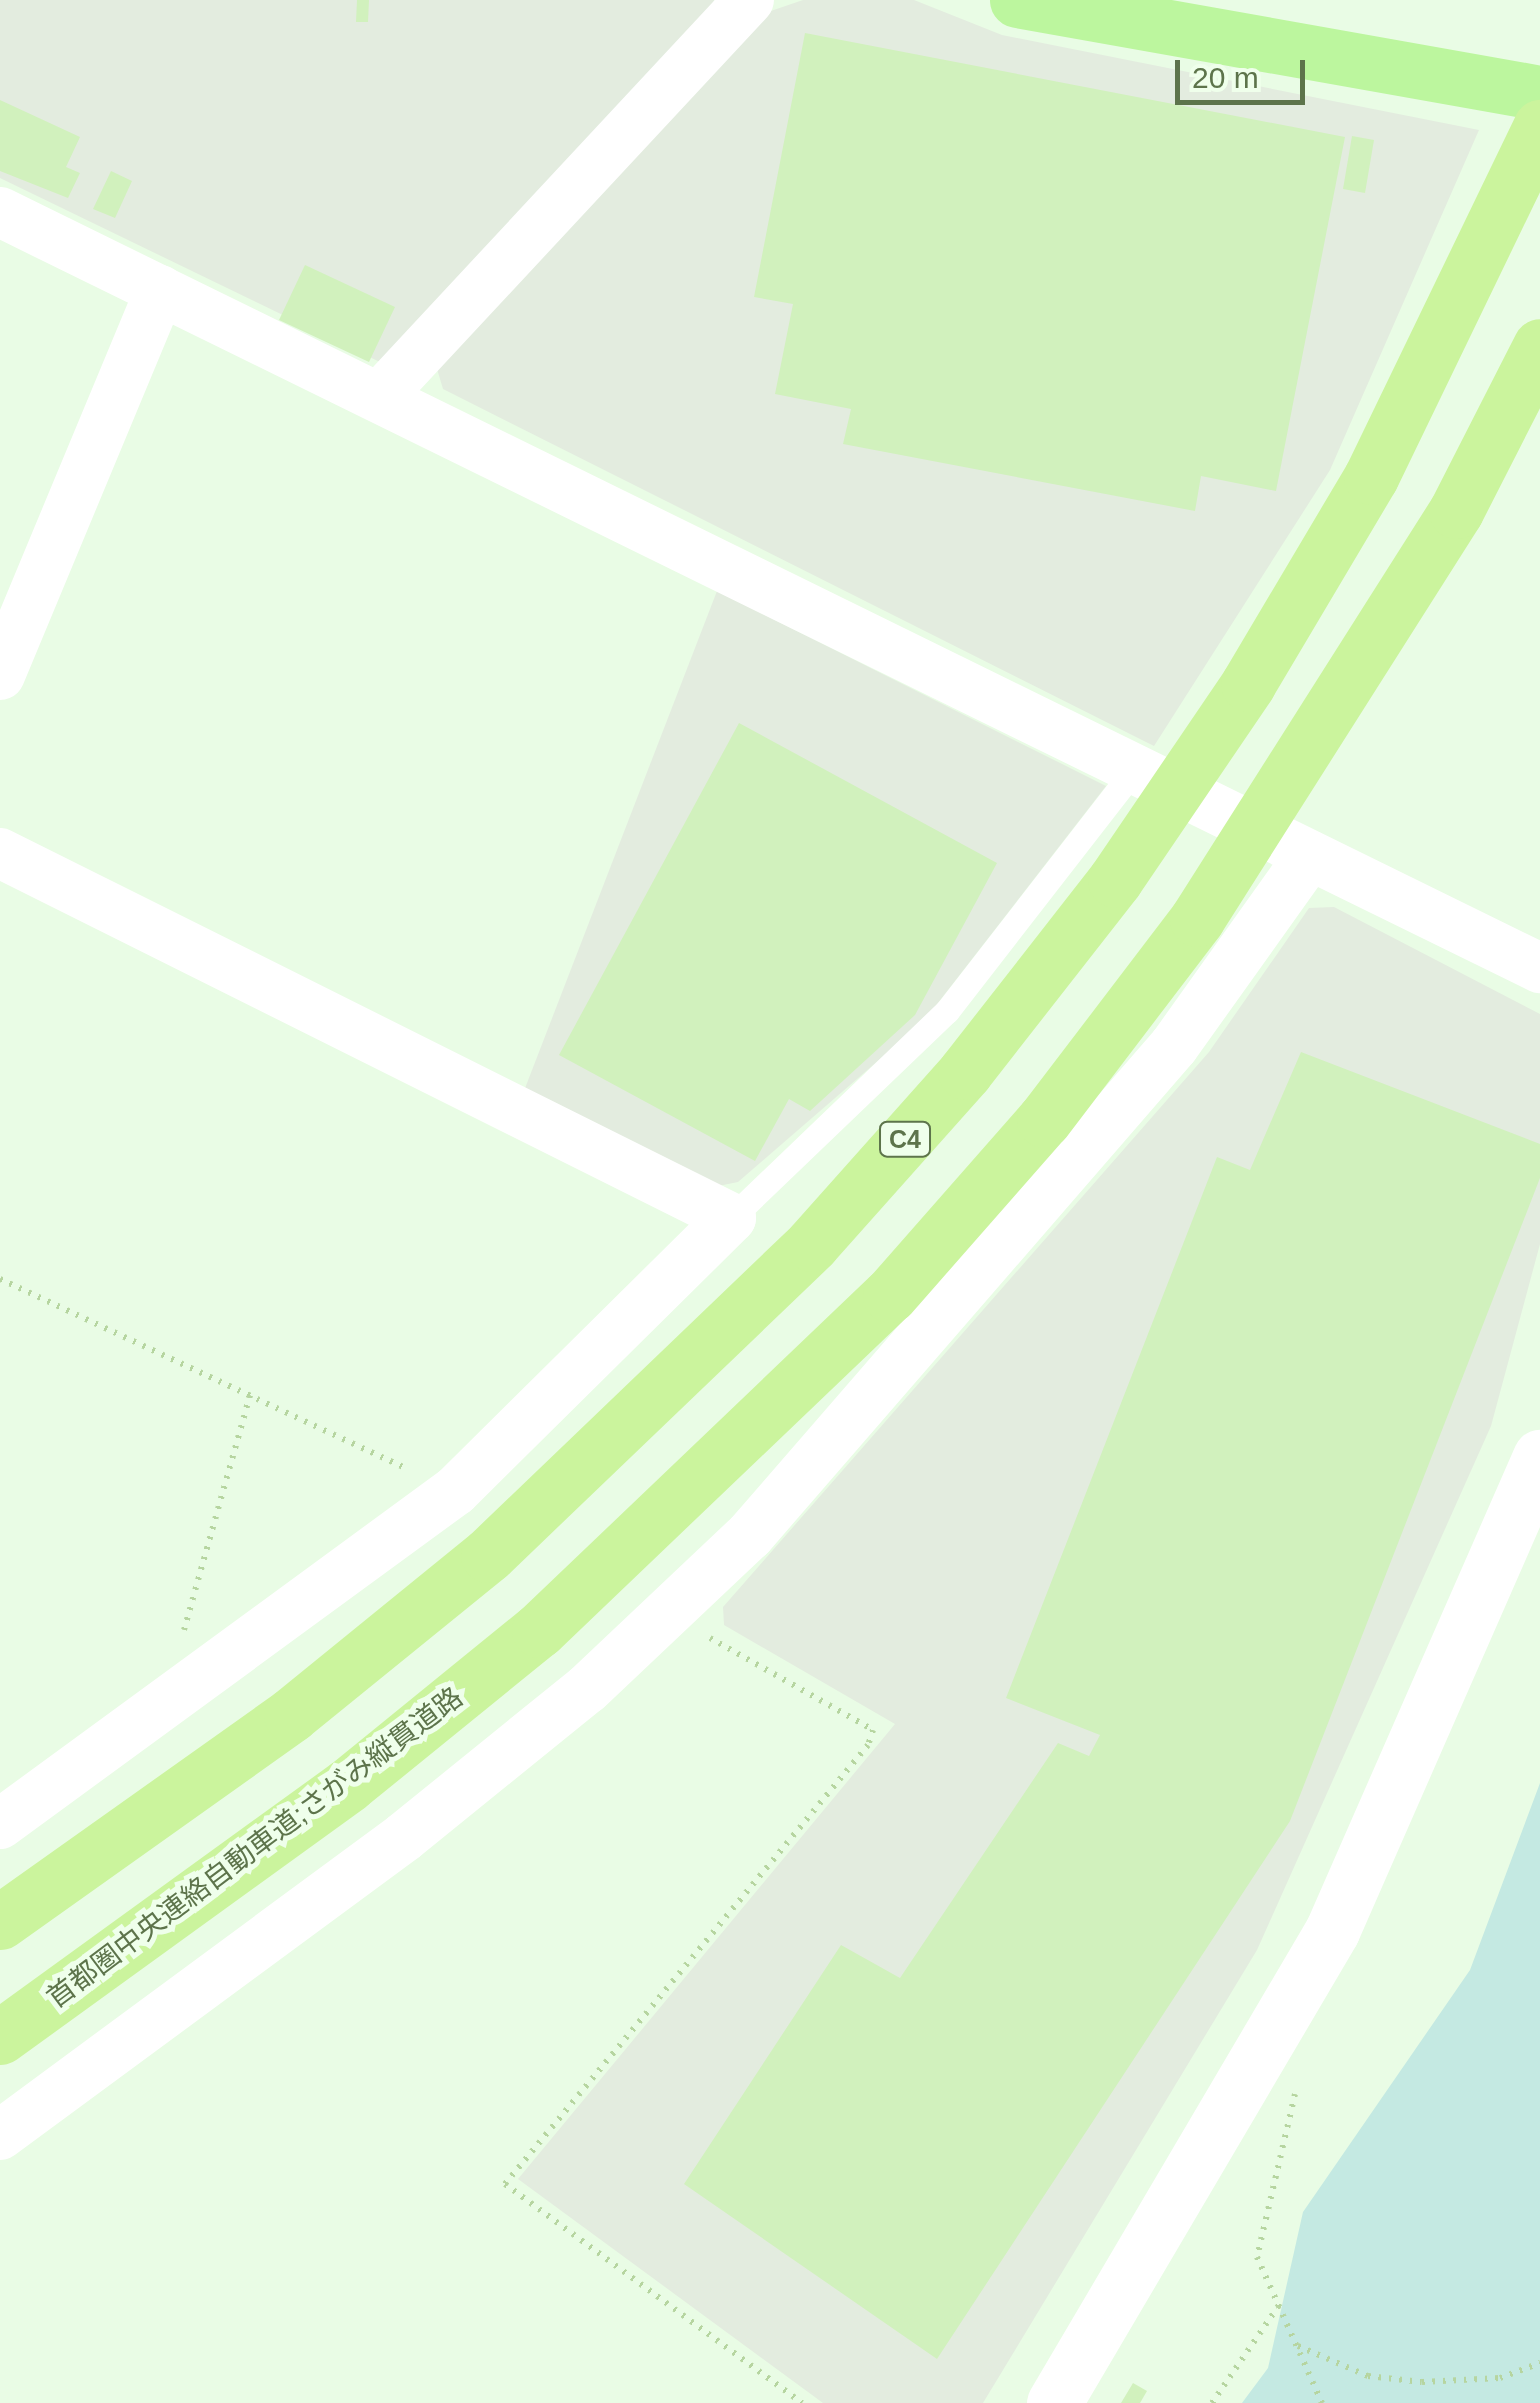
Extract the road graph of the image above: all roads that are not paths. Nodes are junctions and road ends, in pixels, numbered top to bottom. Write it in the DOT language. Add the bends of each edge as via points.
graph roads {
  1 [pos="749,0"];
  2 [pos="1017,0"];
  3 [pos="1540,93"];
  4 [pos="1540,126"];
  5 [pos="0,212"];
  6 [pos="160,290"];
  7 [pos="1540,346"];
  8 [pos="383,393"];
  9 [pos="0,675"];
  10 [pos="1138,765"];
  11 [pos="0,853"];
  12 [pos="1310,855"];
  13 [pos="1540,968"];
  14 [pos="731,1218"];
  15 [pos="1540,1456"];
  16 [pos="0,1824"];
  17 [pos="0,1922"];
  18 [pos="0,2037"];
  19 [pos="0,2134"];
  20 [pos="1054,2403"];
  1 -- 8 [label="street"];
  2 -- 3 [label="highway"];
  4 -- 17 [label="highway, C4" via="1371,477 1248,684 1115,880 965,1072 798,1258 488,1555 291,1715"];
  5 -- 6 [label="street"];
  6 -- 8 [label="street"];
  6 -- 9 [label="street"];
  7 -- 18 [label="highway, 首都圏中央連絡自動車道;さがみ縦貫道路" via="1456,511 1197,919 1044,1120 890,1294 539,1630 348,1785"];
  8 -- 10 [label="street"];
  10 -- 12 [label="street"];
  10 -- 14 [label="lane" via="947,1011"];
  11 -- 14 [label="street"];
  12 -- 13 [label="street"];
  12 -- 19 [label="street" via="1174,1046 736,1548 587,1689 404,1838"];
  14 -- 16 [label="street" via="455,1491"];
  15 -- 20 [label="street" via="1332,1931"];
}
